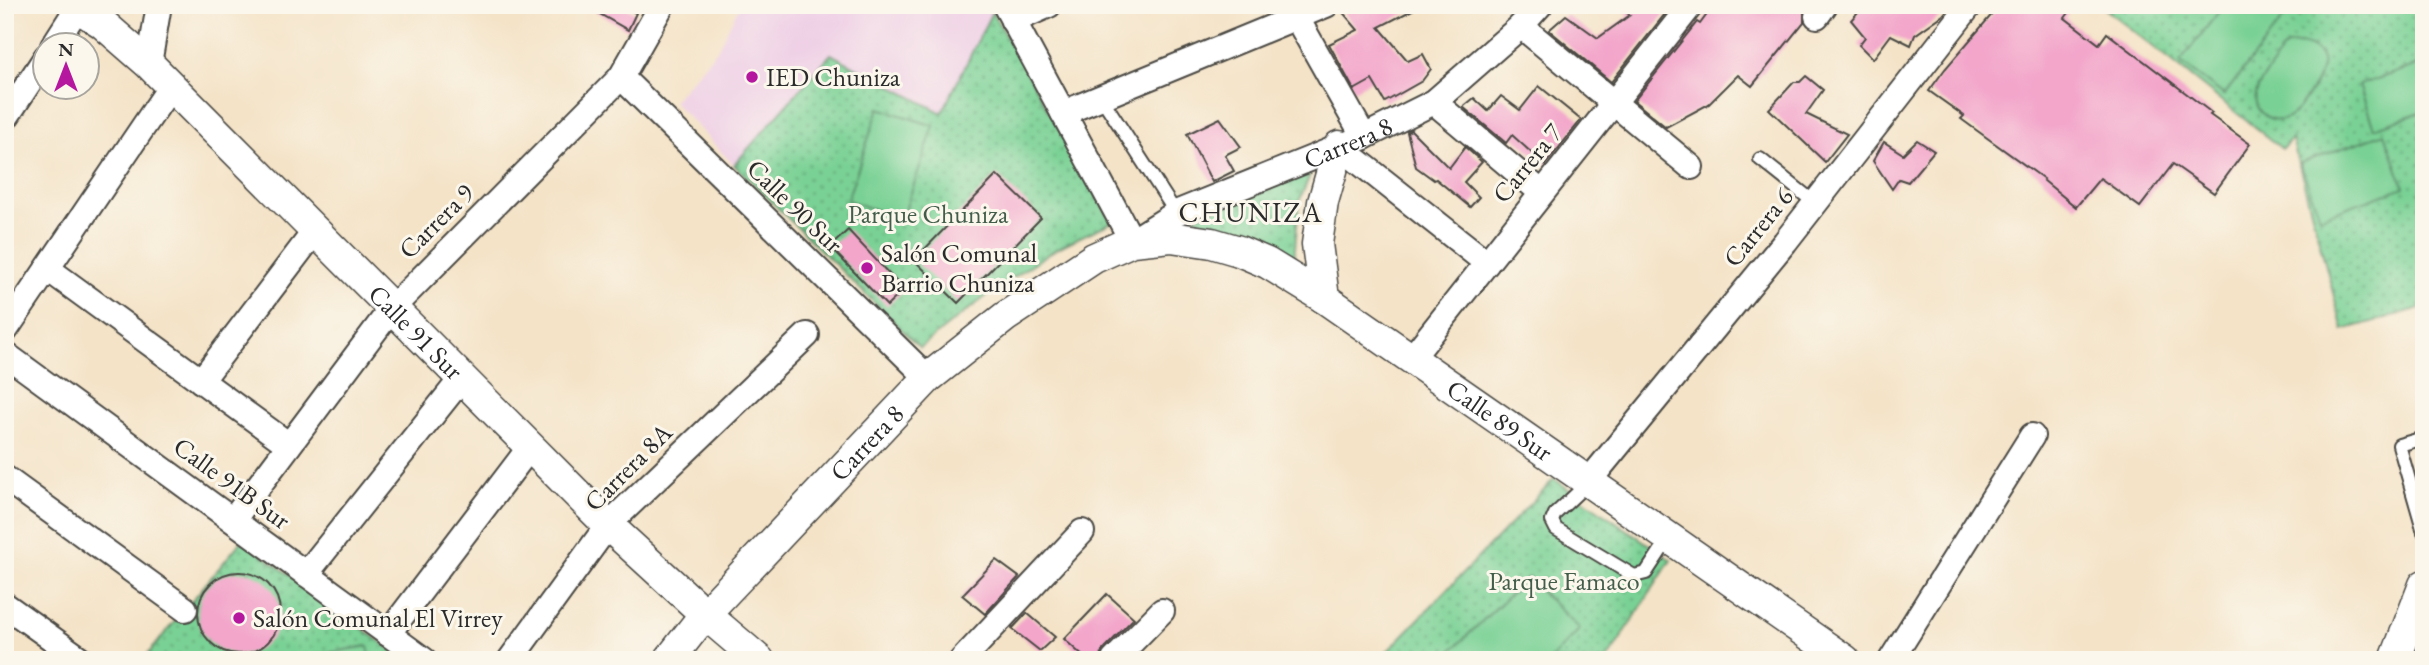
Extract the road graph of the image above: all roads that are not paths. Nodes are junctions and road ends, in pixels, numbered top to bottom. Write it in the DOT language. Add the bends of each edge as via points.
graph roads {
  1 [pos="159,5"];
  2 [pos="662,5"];
  3 [pos="1049,5"];
  4 [pos="1326,5"];
  5 [pos="1540,5"];
  6 [pos="1691,5"];
  7 [pos="1970,5"];
  8 [pos="76,6"];
  9 [pos="1294,12"];
  10 [pos="1009,13"];
  11 [pos="1521,26"];
  12 [pos="61,32"];
  13 [pos="149,64"];
  14 [pos="621,77"];
  15 [pos="32,78"];
  16 [pos="171,86"];
  17 [pos="1101,97"];
  18 [pos="1434,102"];
  19 [pos="1613,103"];
  20 [pos="1063,113"];
  21 [pos="5,119"];
  22 [pos="1352,142"];
  23 [pos="1760,159"];
  24 [pos="1691,167"];
  25 [pos="1541,192"];
  26 [pos="1815,203"];
  27 [pos="1176,214"];
  28 [pos="315,231"];
  29 [pos="1132,241"];
  30 [pos="1094,258"];
  31 [pos="1487,263"];
  32 [pos="48,269"];
  33 [pos="1324,298"];
  34 [pos="392,308"];
  35 [pos="9,317"];
  36 [pos="807,335"];
  37 [pos="5,354"];
  38 [pos="1411,359"];
  39 [pos="461,378"];
  40 [pos="928,378"];
  41 [pos="201,381"];
  42 [pos="2032,436"];
  43 [pos="2424,438"];
  44 [pos="289,445"];
  45 [pos="530,447"];
  46 [pos="5,478"];
  47 [pos="1588,482"];
  48 [pos="233,520"];
  49 [pos="608,525"];
  50 [pos="1082,532"];
  51 [pos="2424,532"];
  52 [pos="1669,538"];
  53 [pos="306,574"];
  54 [pos="2424,585"];
  55 [pos="5,605"];
  56 [pos="186,608"];
  57 [pos="1162,611"];
  58 [pos="705,614"];
  59 [pos="388,634"];
  60 [pos="82,660"];
  61 [pos="424,660"];
  62 [pos="510,660"];
  63 [pos="669,660"];
  64 [pos="760,660"];
  65 [pos="962,660"];
  66 [pos="1114,660"];
  67 [pos="1845,660"];
  68 [pos="1891,660"];
  69 [pos="2395,660"];
  1 -- 13 [label="street"];
  2 -- 14 [label="street, Carrera 9"];
  3 -- 10 [label="street"];
  4 -- 9 [label="street"];
  5 -- 11 [label="street, Carrera 8"];
  6 -- 19 [label="street, Carrera 7"];
  7 -- 26 [label="street, Carrera 6"];
  8 -- 12 [label="street"];
  8 -- 13 [label="street, Calle 91 Sur"];
  9 -- 17 [label="street"];
  9 -- 22 [label="street"];
  10 -- 20 [label="street"];
  11 -- 18 [label="street, Carrera 8"];
  11 -- 19 [label="street"];
  13 -- 16 [label="street, Calle 91 Sur"];
  14 -- 34 [label="street, Carrera 9"];
  14 -- 40 [label="street, Calle 90 Sur"];
  15 -- 21 [label="street"];
  16 -- 28 [label="street, Calle 91 Sur"];
  16 -- 32 [label="street"];
  17 -- 20 [label="street"];
  17 -- 27 [label="lane"];
  18 -- 22 [label="street, Carrera 8"];
  18 -- 25 [label="street"];
  19 -- 24 [label="street"];
  19 -- 25 [label="street, Carrera 7"];
  20 -- 29 [label="street"];
  22 -- 27 [label="street, Carrera 8"];
  22 -- 31 [label="street"];
  22 -- 33 [label="street" via="1322,202 1317,244"];
  23 -- 26 [label="lane"];
  25 -- 31 [label="street, Carrera 7"];
  26 -- 47 [label="street, Carrera 6"];
  27 -- 29 [label="street, Carrera 8"];
  28 -- 34 [label="street, Calle 91 Sur"];
  28 -- 41 [label="street"];
  29 -- 30 [label="street, Calle 89 Sur"];
  29 -- 33 [label="street, Calle 89 Sur" via="1171,237 1239,251"];
  30 -- 40 [label="street, Carrera 8" via="1005,317"];
  31 -- 38 [label="street, Carrera 7"];
  32 -- 35 [label="street"];
  32 -- 41 [label="street"];
  33 -- 38 [label="street, Calle 89 Sur"];
  34 -- 39 [label="street, Calle 91 Sur"];
  34 -- 44 [label="street, Carrera 9"];
  36 -- 49 [label="street, Carrera 8A"];
  37 -- 48 [label="street, Calle 91B Sur"];
  38 -- 47 [label="street, Calle 89 Sur"];
  39 -- 45 [label="street, Calle 91 Sur"];
  39 -- 53 [label="street"];
  40 -- 58 [label="street, Carrera 8"];
  41 -- 44 [label="street"];
  42 -- 68 [label="street"];
  43 -- 51 [label="lane" via="2399,445"];
  44 -- 48 [label="street, Carrera 9"];
  45 -- 49 [label="street, Calle 91 Sur"];
  45 -- 59 [label="street"];
  46 -- 56 [label="street"];
  47 -- 52 [label="street, Calle 89 Sur"];
  47 -- 52 [label="lane" via="1555,514 1552,522 1556,529 1634,576 1646,573"];
  48 -- 53 [label="street, Calle 91B Sur"];
  49 -- 58 [label="street, Calle 91 Sur"];
  49 -- 62 [label="street, Carrera 8A"];
  50 -- 65 [label="street"];
  52 -- 67 [label="street, Calle 89 Sur"];
  53 -- 59 [label="street, Calle 91B Sur"];
  54 -- 69 [label="street"];
  55 -- 60 [label="street"];
  57 -- 66 [label="street"];
  58 -- 63 [label="street, Carrera 8"];
  58 -- 64 [label="street, Calle 91 Sur"];
  59 -- 61 [label="street, Calle 91B Sur"];
}
